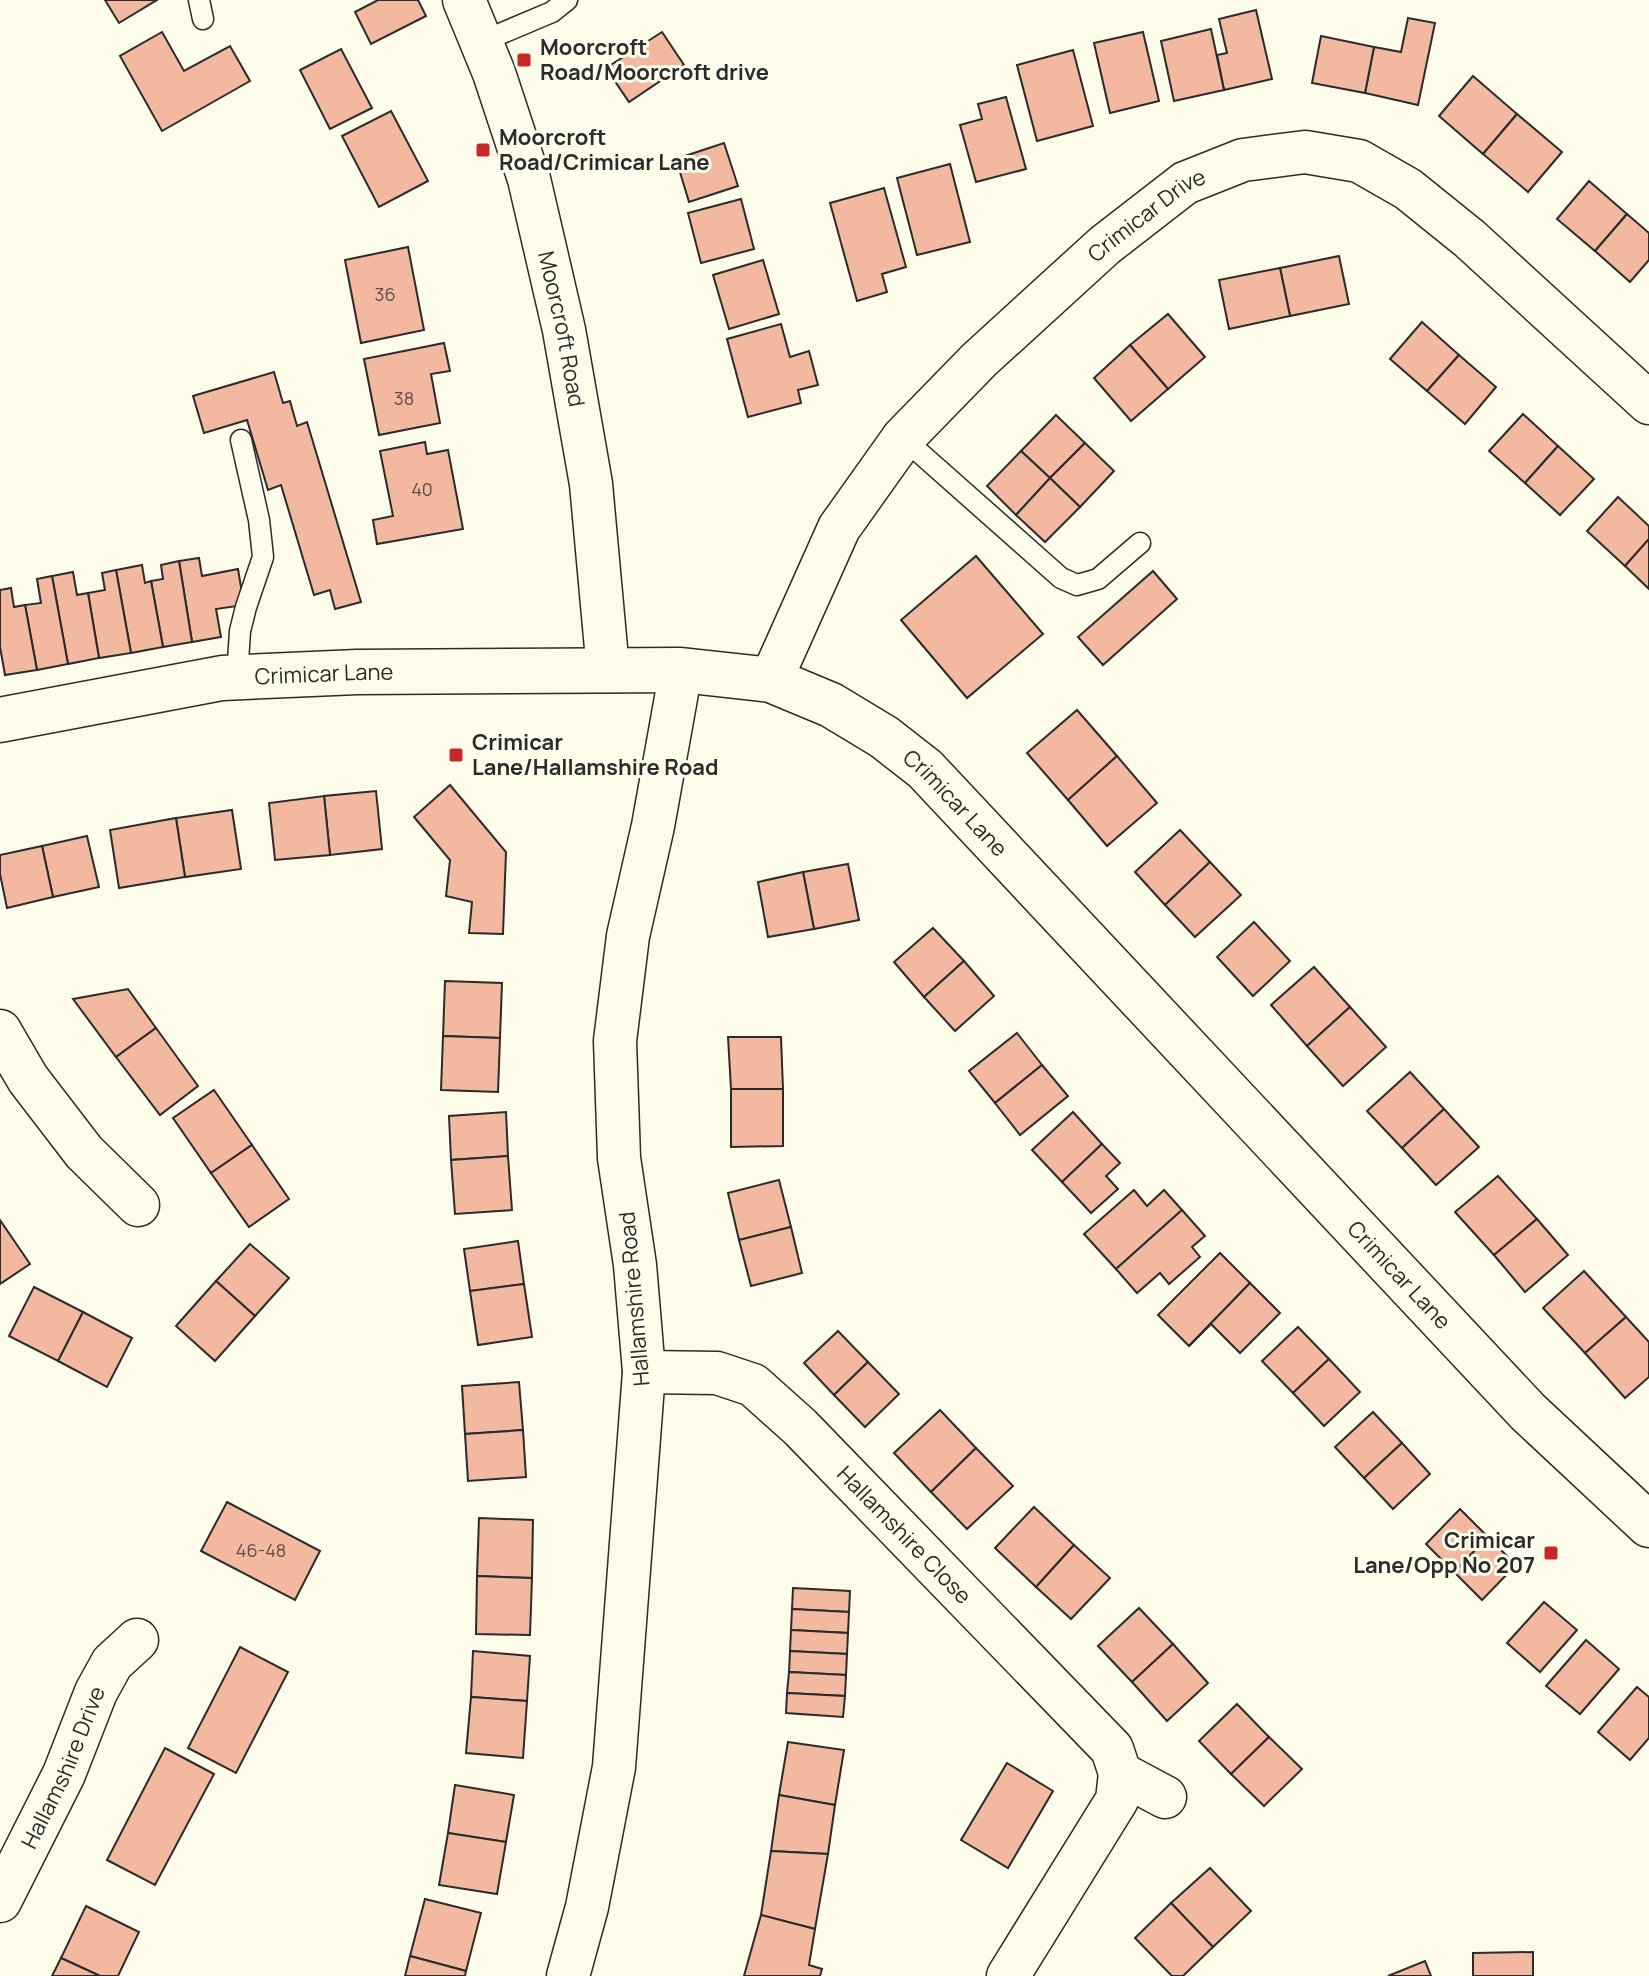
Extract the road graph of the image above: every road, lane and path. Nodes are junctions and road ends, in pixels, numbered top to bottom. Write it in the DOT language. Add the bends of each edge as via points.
graph roads {
  1 [pos="464,0"];
  2 [pos="567,0"];
  3 [pos="481,42"];
  4 [pos="1649,403"];
  5 [pos="903,438"];
  6 [pos="241,440"];
  7 [pos="1140,543"];
  8 [pos="608,670"];
  9 [pos="681,670"];
  10 [pos="237,677"];
  11 [pos="771,680"];
  12 [pos="0,720"];
  13 [pos="0,1031"];
  14 [pos="138,1205"];
  15 [pos="644,1372"];
  16 [pos="1649,1525"];
  17 [pos="137,1640"];
  18 [pos="1120,1773"];
  19 [pos="1165,1797"];
  20 [pos="0,1901"];
  21 [pos="568,1976"];
  22 [pos="1008,1976"];
  1 -- 3 [label="street, Moorcroft Road"];
  2 -- 3 [label="lane" via="552,12"];
  3 -- 8 [label="street, Moorcroft Road" via="529,179 564,330 591,484"];
  4 -- 5 [label="street, Crimicar Drive" via="1408,189 1359,161 1305,152 1243,160 1185,183 1105,245"];
  5 -- 7 [label="lane" via="1061,578 1077,585 1098,579"];
  5 -- 11 [label="street, Crimicar Drive" via="839,528"];
  6 -- 10 [label="lane" via="263,557 240,631"];
  8 -- 9 [label="street, Crimicar Lane"];
  8 -- 10 [label="street, Crimicar Lane"];
  9 -- 11 [label="street, Crimicar Lane"];
  9 -- 15 [label="street, Hallamshire Road" via="628,936 615,1041 619,1158"];
  10 -- 12 [label="street, Crimicar Lane"];
  11 -- 16 [label="street, Crimicar Lane" via="831,705 925,769 1528,1412"];
  13 -- 14 [label="street" via="28,1079 84,1152"];
  15 -- 18 [label="street, Hallamshire Close" via="717,1373 753,1385 1112,1749"];
  15 -- 21 [label="street, Hallamshire Road" via="614,1767"];
  17 -- 20 [label="street, Hallamshire Drive" via="112,1663 96,1692 64,1774"];
  18 -- 19 [label="street"];
  18 -- 22 [label="street" via="1117,1800"];
}
